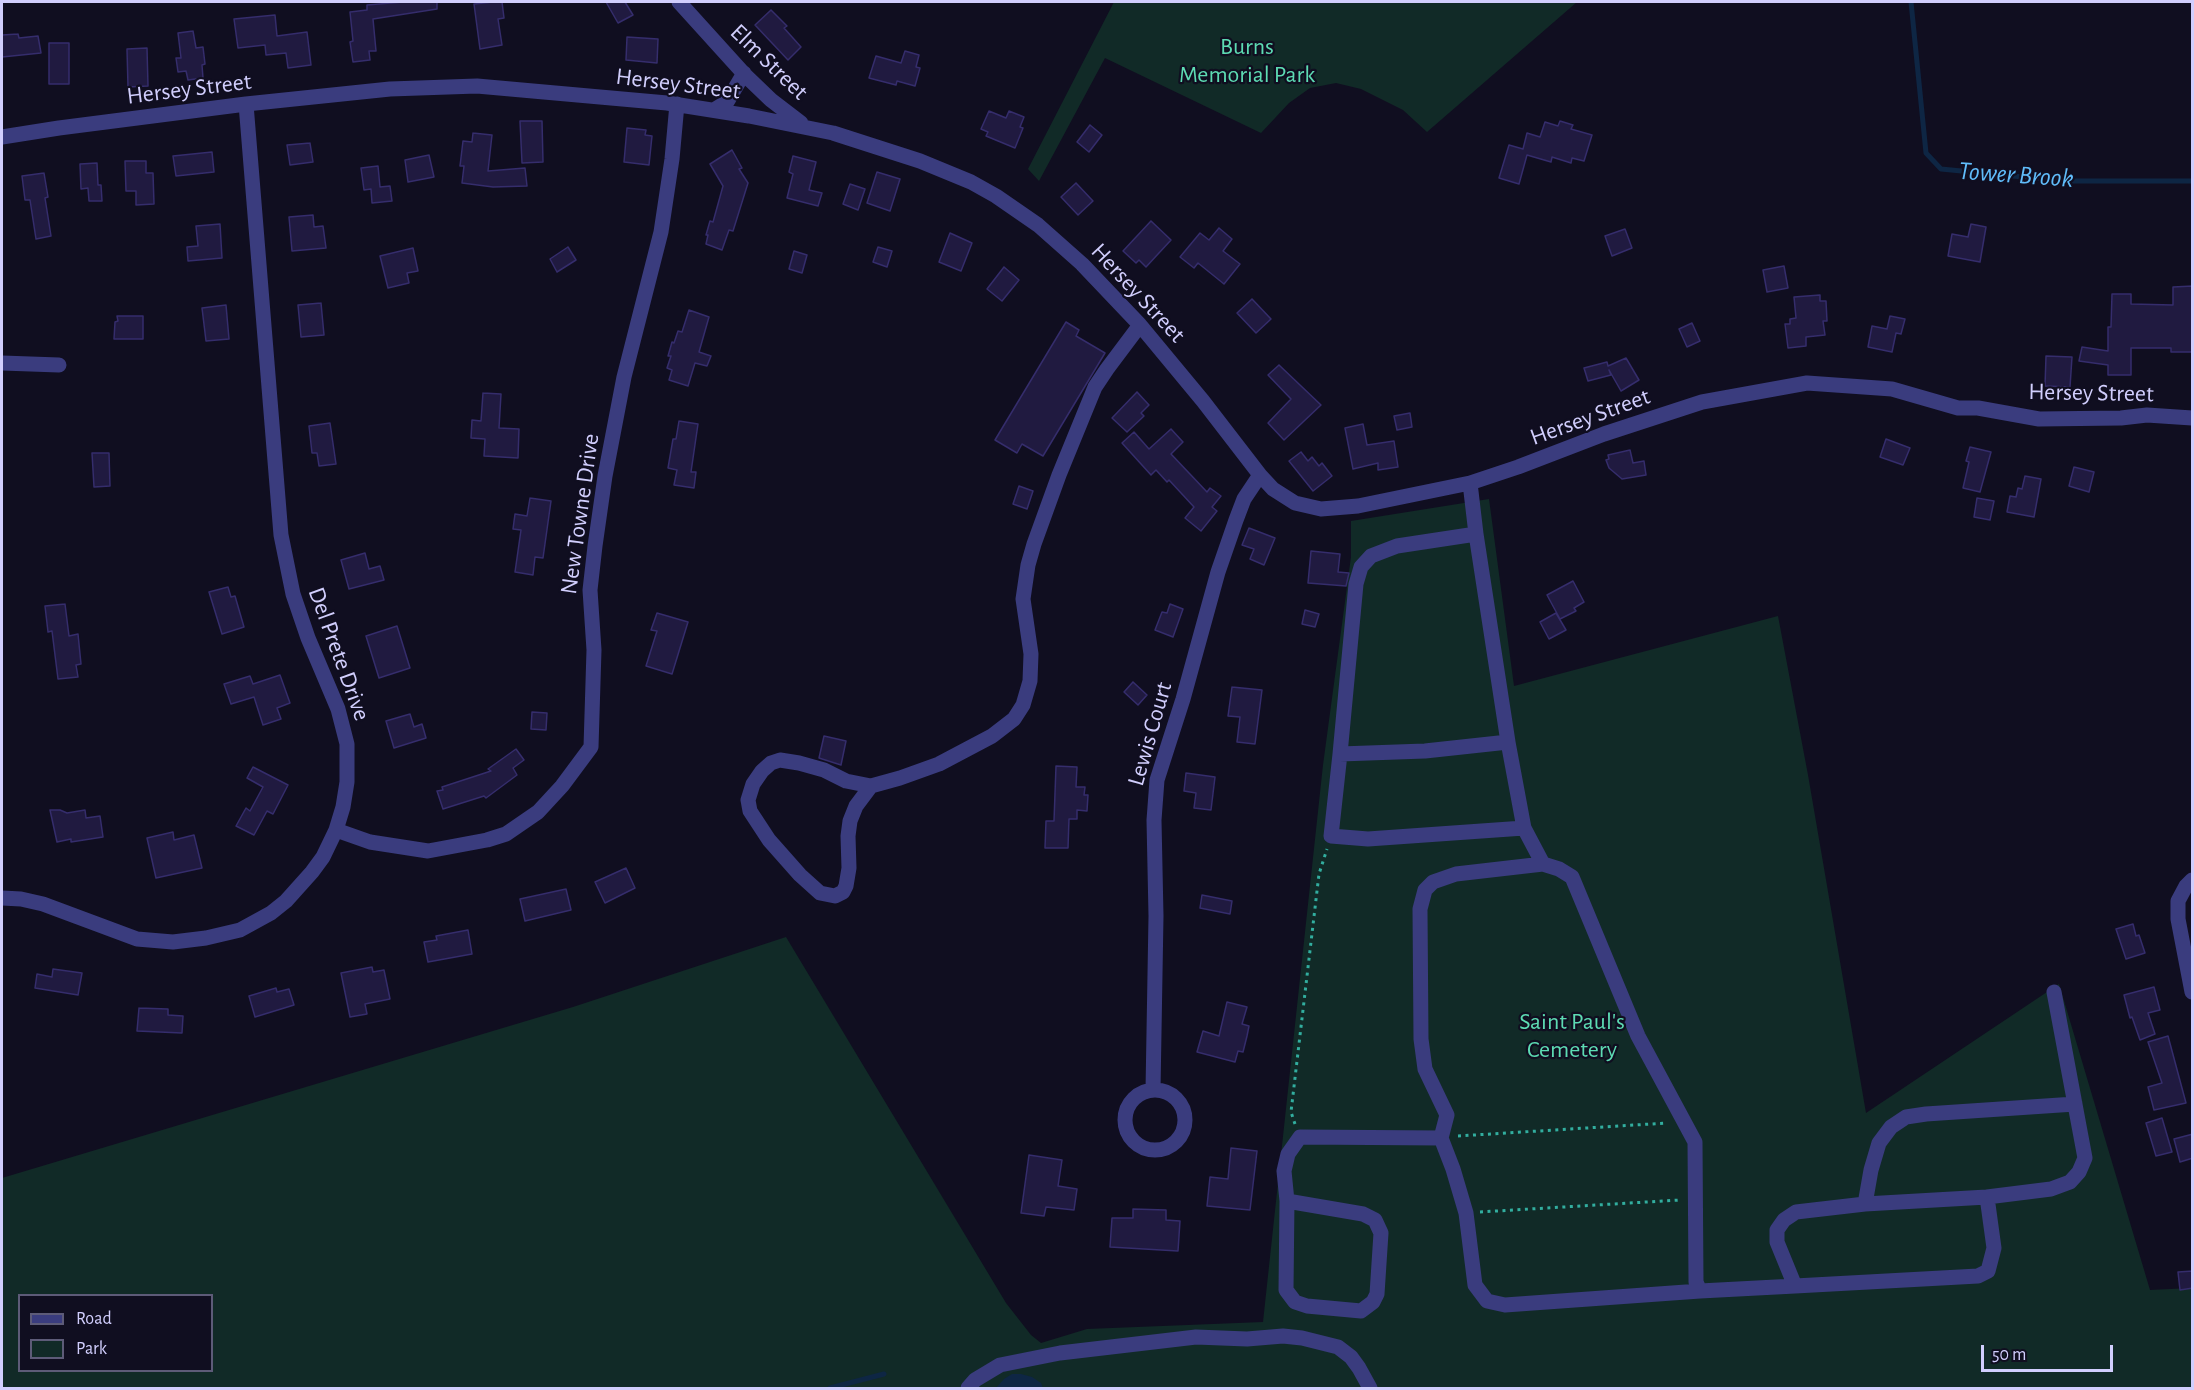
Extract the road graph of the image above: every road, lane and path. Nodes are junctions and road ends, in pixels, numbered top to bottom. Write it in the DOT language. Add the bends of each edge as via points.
graph roads {
  1 [pos="680,2"];
  2 [pos="744,73"];
  3 [pos="246,104"];
  4 [pos="677,105"];
  5 [pos="714,110"];
  6 [pos="806,126"];
  7 [pos="2,137"];
  8 [pos="1140,325"];
  9 [pos="2,363"];
  10 [pos="59,365"];
  11 [pos="2193,418"];
  12 [pos="1260,476"];
  13 [pos="1470,483"];
  14 [pos="1476,534"];
  15 [pos="1508,742"];
  16 [pos="1340,754"];
  17 [pos="871,786"];
  18 [pos="1524,828"];
  19 [pos="336,830"];
  20 [pos="1331,836"];
  21 [pos="1543,864"];
  22 [pos="2193,880"];
  23 [pos="2,898"];
  24 [pos="2054,992"];
  25 [pos="2193,992"];
  26 [pos="1153,1090"];
  27 [pos="2075,1104"];
  28 [pos="1684,1122"];
  29 [pos="1300,1137"];
  30 [pos="1441,1138"];
  31 [pos="1987,1197"];
  32 [pos="1694,1199"];
  33 [pos="1287,1202"];
  34 [pos="1865,1204"];
  35 [pos="1466,1213"];
  36 [pos="1795,1286"];
  37 [pos="1700,1291"];
  38 [pos="968,1389"];
  39 [pos="1370,1389"];
  1 -- 2 [label="street, Elm Street"];
  2 -- 5 [label="street" via="736,91"];
  2 -- 6 [label="street, Elm Street"];
  3 -- 4 [label="street, Hersey Street" via="390,89 477,86"];
  3 -- 7 [label="street, Hersey Street"];
  3 -- 19 [label="street, Del Prete Drive" via="281,535 293,594 338,709 347,744 347,782"];
  4 -- 5 [label="street, Hersey Street"];
  4 -- 19 [label="street, New Towne Drive" via="661,232 612,437 595,546 590,590 594,668 591,747 538,812 506,834 428,851 370,842"];
  5 -- 6 [label="street, Hersey Street"];
  6 -- 8 [label="street, Hersey Street" via="920,161 996,196 1059,243"];
  8 -- 12 [label="street, Hersey Street"];
  8 -- 17 [label="street" via="1095,387 1034,544 1023,599 1031,654 1030,681 1014,719 992,736 948,759"];
  9 -- 10 [label="street"];
  11 -- 13 [label="street, Hersey Street" via="2039,419 1958,408 1892,389 1807,383 1702,402"];
  12 -- 13 [label="street, Hersey Street" via="1295,503 1321,509 1358,506"];
  12 -- 26 [label="street, Lewis Court" via="1244,499 1218,572 1157,780"];
  13 -- 14 [label="street"];
  14 -- 15 [label="street"];
  14 -- 16 [label="street" via="1397,546 1371,556 1361,567 1356,584"];
  15 -- 16 [label="street" via="1425,751"];
  15 -- 18 [label="street"];
  16 -- 20 [label="street"];
  17 -- 17 [label="street" via="850,821 846,886 835,896 820,893 800,875 769,840 750,811 748,800 753,784 766,767 780,760"];
  18 -- 20 [label="street" via="1368,839"];
  18 -- 21 [label="street"];
  19 -- 23 [label="street, Del Prete Drive" via="312,872 278,907 240,930 206,938 173,942 137,939 43,904"];
  20 -- 29 [label="path" via="1320,874 1290,1112"];
  21 -- 28 [label="street" via="1572,877 1638,1036"];
  21 -- 30 [label="street" via="1456,874 1433,882 1425,890 1420,909 1421,1039 1425,1069 1447,1115"];
  22 -- 25 [label="street" via="2178,901 2178,920"];
  24 -- 27 [label="street"];
  26 -- 26 [label="street" via="1140,1094 1130,1104 1125,1124 1134,1142 1158,1151 1176,1143 1186,1118 1172,1094"];
  27 -- 31 [label="street" via="2085,1158 2070,1182 2051,1189"];
  27 -- 34 [label="street" via="1906,1117 1879,1143"];
  28 -- 30 [label="path"];
  28 -- 32 [label="street" via="1695,1142"];
  29 -- 30 [label="street"];
  29 -- 33 [label="street" via="1288,1154 1284,1171"];
  30 -- 35 [label="street"];
  31 -- 34 [label="street"];
  31 -- 36 [label="street" via="1994,1248 1988,1271 1978,1276"];
  32 -- 35 [label="path"];
  32 -- 37 [label="street" via="1696,1282"];
  33 -- 33 [label="street" via="1286,1290 1295,1302 1360,1311 1373,1302 1377,1294 1381,1233 1375,1220 1363,1214"];
  34 -- 36 [label="street" via="1796,1212 1784,1220 1777,1230 1777,1242"];
  35 -- 37 [label="street" via="1474,1285 1487,1301 1504,1305"];
  36 -- 37 [label="street"];
  38 -- 39 [label="street" via="1000,1365 1060,1353 1196,1337 1283,1336 1338,1347 1359,1368"];
}
